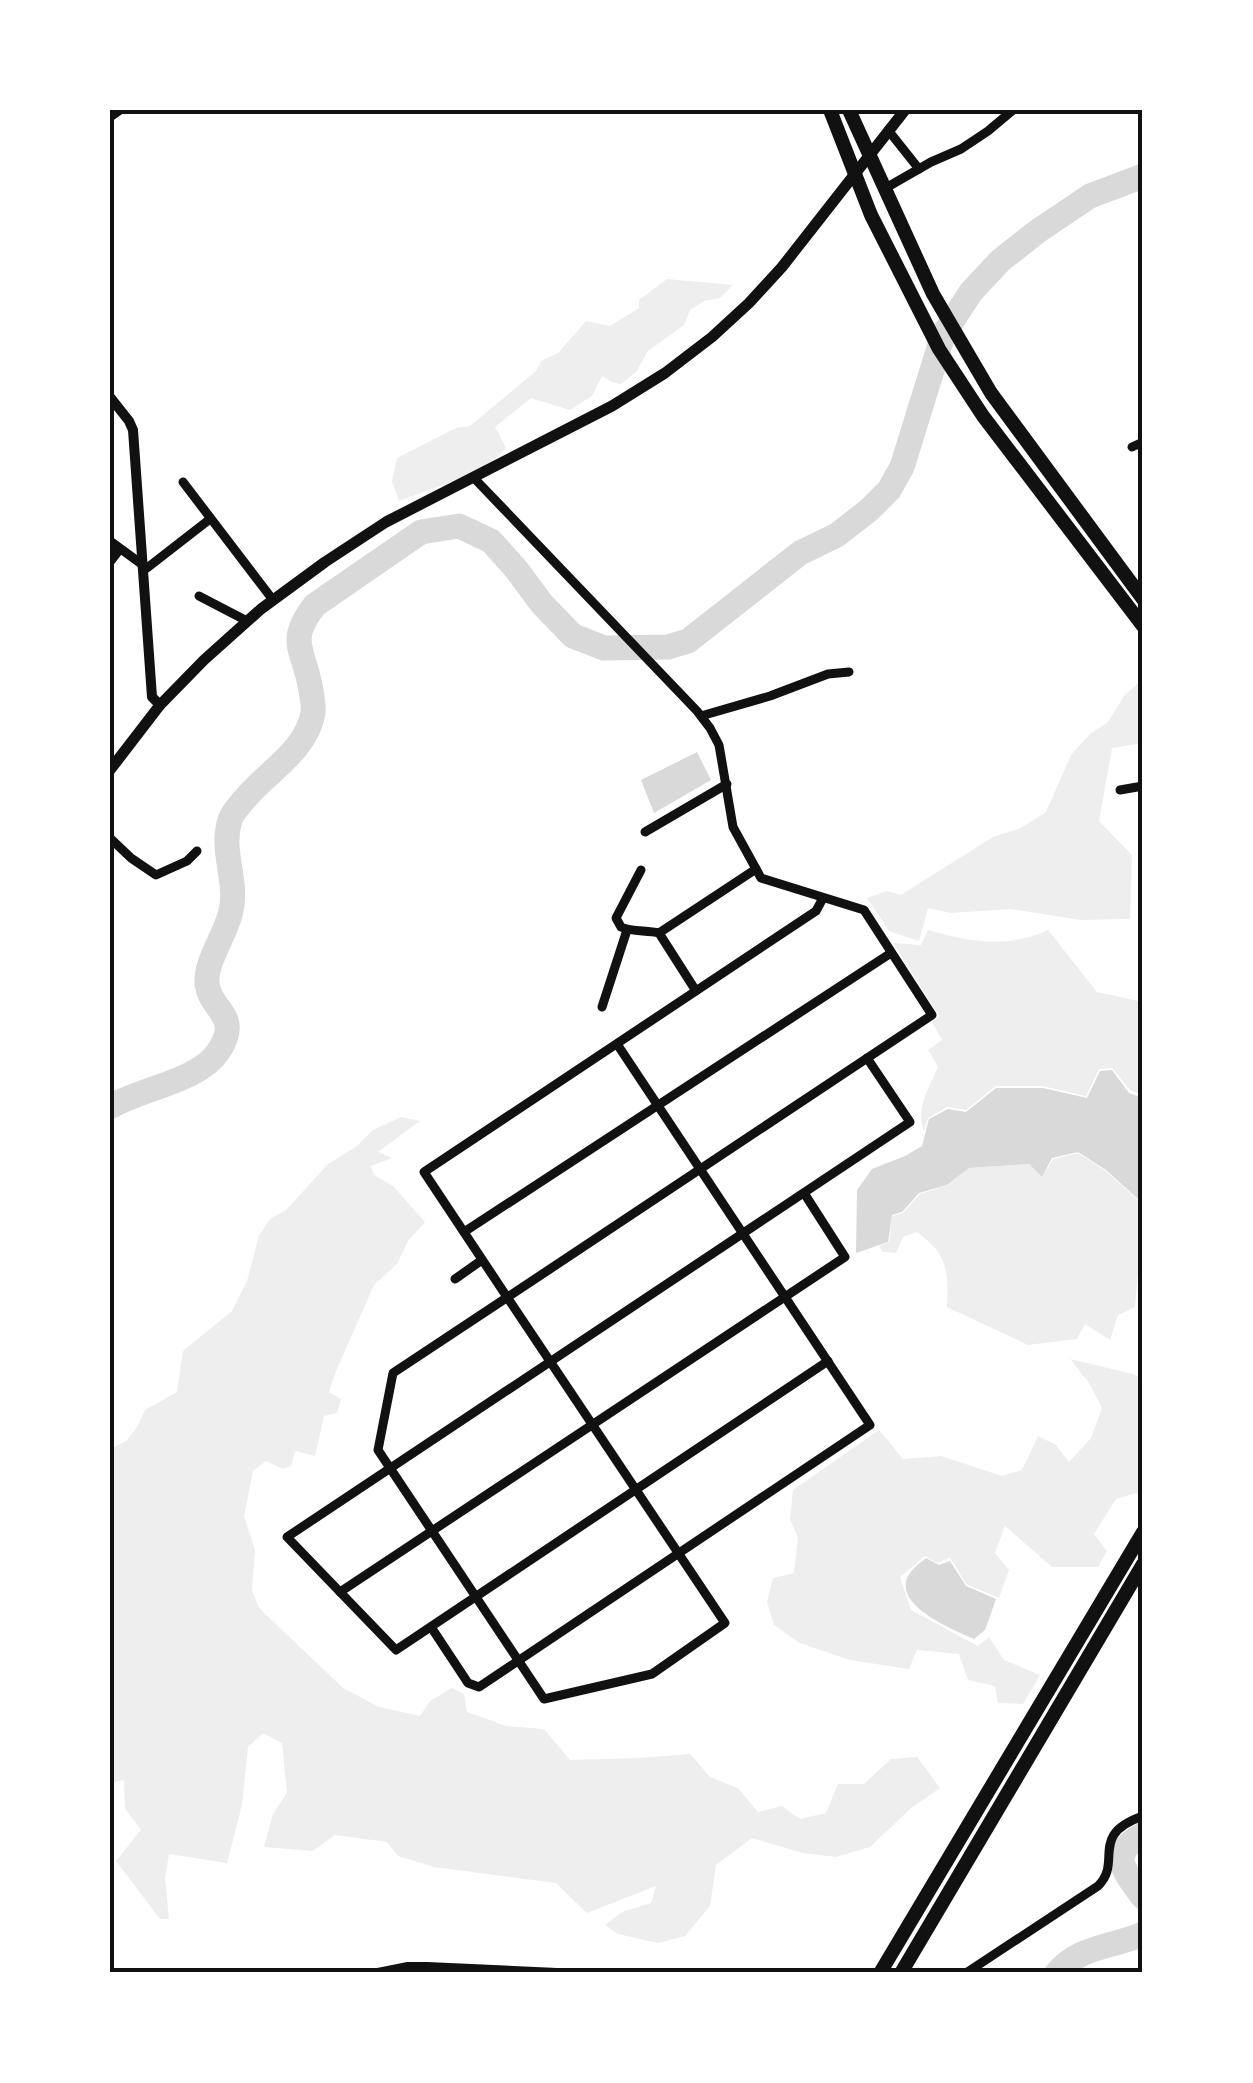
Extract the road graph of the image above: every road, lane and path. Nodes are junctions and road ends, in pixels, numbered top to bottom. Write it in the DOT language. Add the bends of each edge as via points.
graph roads {
  1 [pos="120,110"];
  2 [pos="830,110"];
  3 [pos="849,110"];
  4 [pos="905,110"];
  5 [pos="1014,110"];
  6 [pos="110,118"];
  7 [pos="888,130"];
  8 [pos="870,155"];
  9 [pos="918,169"];
  10 [pos="855,174"];
  11 [pos="884,189"];
  12 [pos="112,402"];
  13 [pos="1143,442"];
  14 [pos="1132,447"];
  15 [pos="474,478"];
  16 [pos="183,482"];
  17 [pos="210,519"];
  18 [pos="110,541"];
  19 [pos="120,548"];
  20 [pos="110,562"];
  21 [pos="143,565"];
  22 [pos="199,596"];
  23 [pos="1143,599"];
  24 [pos="273,600"];
  25 [pos="247,622"];
  26 [pos="1143,626"];
  27 [pos="849,672"];
  28 [pos="160,704"];
  29 [pos="701,716"];
  30 [pos="110,770"];
  31 [pos="727,784"];
  32 [pos="1143,786"];
  33 [pos="1120,790"];
  34 [pos="644,832"];
  35 [pos="110,838"];
  36 [pos="196,851"];
  37 [pos="642,870"];
  38 [pos="756,870"];
  39 [pos="823,898"];
  40 [pos="627,930"];
  41 [pos="659,933"];
  42 [pos="892,953"];
  43 [pos="696,991"];
  44 [pos="602,1007"];
  45 [pos="617,1044"];
  46 [pos="868,1058"];
  47 [pos="658,1106"];
  48 [pos="700,1169"];
  49 [pos="804,1193"];
  50 [pos="464,1232"];
  51 [pos="742,1233"];
  52 [pos="482,1260"];
  53 [pos="455,1278"];
  54 [pos="507,1297"];
  55 [pos="785,1297"];
  56 [pos="550,1361"];
  57 [pos="828,1362"];
  58 [pos="592,1425"];
  59 [pos="389,1468"];
  60 [pos="635,1490"];
  61 [pos="432,1531"];
  62 [pos="1143,1532"];
  63 [pos="678,1554"];
  64 [pos="1143,1564"];
  65 [pos="340,1592"];
  66 [pos="476,1596"];
  67 [pos="431,1627"];
  68 [pos="518,1660"];
  69 [pos="1143,1816"];
  70 [pos="378,1973"];
  71 [pos="557,1973"];
  72 [pos="880,1973"];
  73 [pos="901,1973"];
  74 [pos="966,1973"];
  1 -- 6 [label="street"];
  2 -- 10 [label="highway"];
  3 -- 8 [label="highway"];
  4 -- 7 [label="main road"];
  5 -- 9 [label="street"];
  7 -- 8 [label="main road"];
  7 -- 9 [label="street"];
  8 -- 10 [label="main road"];
  8 -- 11 [label="highway"];
  9 -- 11 [label="street"];
  10 -- 15 [label="main road" via="767,284 687,356 612,406"];
  10 -- 26 [label="highway" via="939,349"];
  11 -- 23 [label="highway" via="933,294 991,394"];
  12 -- 21 [label="street" via="133,430"];
  13 -- 14 [label="street"];
  15 -- 24 [label="main road" via="365,535"];
  15 -- 29 [label="street"];
  16 -- 17 [label="street"];
  17 -- 21 [label="street"];
  17 -- 24 [label="street"];
  18 -- 19 [label="street"];
  19 -- 20 [label="street"];
  19 -- 21 [label="street"];
  21 -- 28 [label="street" via="152,697"];
  22 -- 25 [label="street"];
  24 -- 25 [label="main road"];
  25 -- 28 [label="main road"];
  27 -- 29 [label="street"];
  28 -- 30 [label="main road"];
  29 -- 31 [label="street" via="719,745"];
  31 -- 34 [label="street"];
  31 -- 38 [label="street" via="733,827"];
  32 -- 33 [label="street"];
  35 -- 36 [label="street" via="156,875"];
  37 -- 40 [label="street" via="616,918"];
  38 -- 39 [label="street" via="761,878"];
  38 -- 41 [label="street"];
  39 -- 42 [label="street" via="864,910"];
  39 -- 43 [label="street" via="816,911"];
  40 -- 41 [label="street"];
  40 -- 44 [label="street"];
  41 -- 43 [label="street"];
  42 -- 46 [label="street" via="932,1015"];
  42 -- 47 [label="street"];
  43 -- 45 [label="street"];
  45 -- 47 [label="street"];
  45 -- 50 [label="street" via="424,1172"];
  46 -- 48 [label="street"];
  46 -- 49 [label="street" via="910,1122"];
  47 -- 48 [label="street"];
  47 -- 50 [label="street"];
  48 -- 51 [label="street"];
  48 -- 54 [label="street"];
  49 -- 51 [label="street"];
  49 -- 55 [label="street" via="845,1257"];
  50 -- 52 [label="street"];
  51 -- 55 [label="street"];
  51 -- 56 [label="street"];
  52 -- 53 [label="street"];
  52 -- 54 [label="street"];
  54 -- 56 [label="street"];
  54 -- 59 [label="street" via="393,1373 378,1450"];
  55 -- 57 [label="street"];
  55 -- 58 [label="street"];
  56 -- 58 [label="street"];
  56 -- 59 [label="street"];
  57 -- 60 [label="street"];
  57 -- 63 [label="street" via="870,1424"];
  58 -- 60 [label="street"];
  58 -- 61 [label="street"];
  59 -- 61 [label="street"];
  59 -- 65 [label="street" via="286,1537"];
  60 -- 63 [label="street"];
  60 -- 66 [label="street"];
  61 -- 65 [label="street"];
  61 -- 66 [label="street"];
  62 -- 72 [label="highway"];
  63 -- 68 [label="street"];
  63 -- 68 [label="street" via="725,1624 652,1674 544,1699"];
  64 -- 73 [label="highway"];
  65 -- 67 [label="street" via="396,1650"];
  66 -- 67 [label="street"];
  66 -- 68 [label="street"];
  67 -- 68 [label="street" via="468,1683 479,1687"];
  69 -- 74 [label="street" via="1112,1838 1098,1886"];
  70 -- 71 [label="street" via="427,1967"];
}
